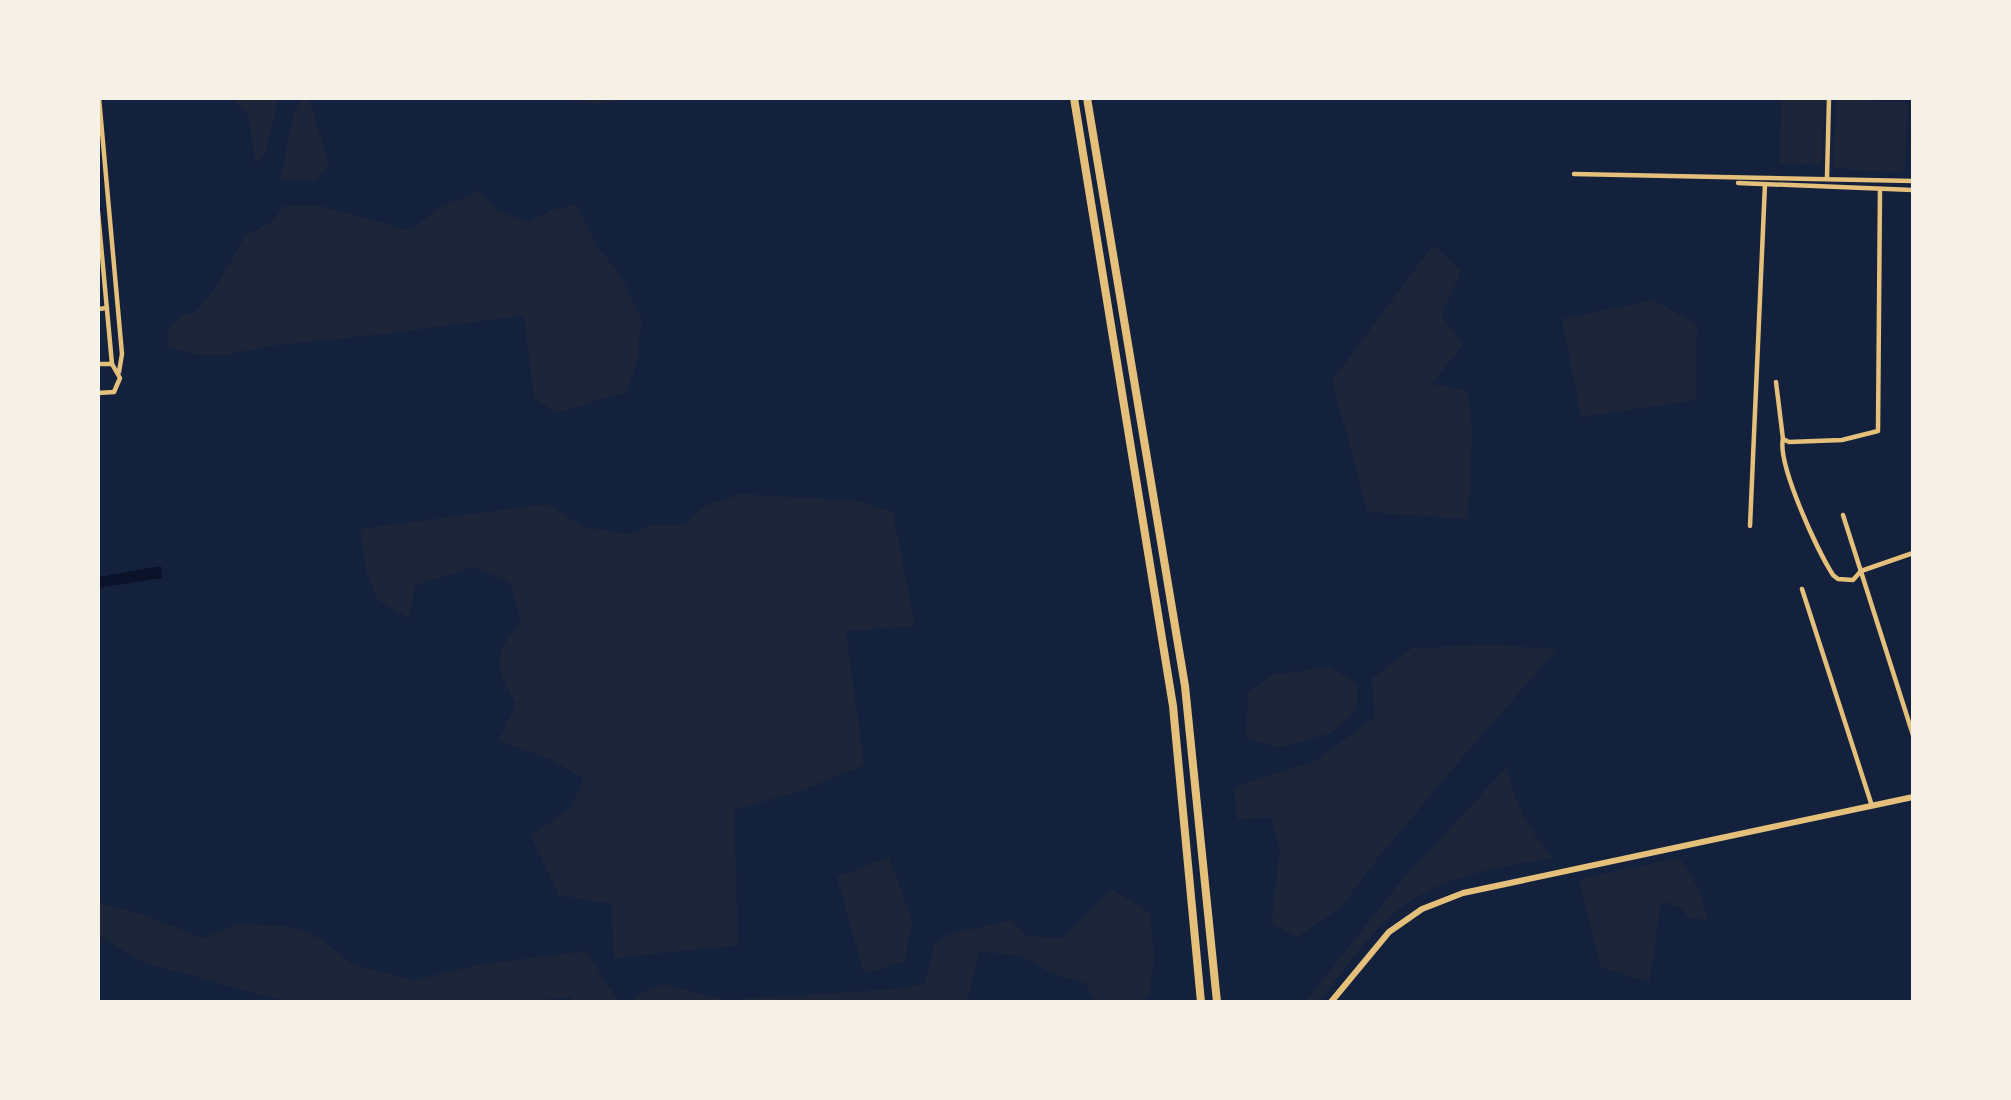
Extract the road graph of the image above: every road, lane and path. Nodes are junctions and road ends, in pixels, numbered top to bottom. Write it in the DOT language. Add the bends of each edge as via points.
graph roads {
  1 [pos="99,98"];
  2 [pos="1074,98"];
  3 [pos="1087,98"];
  4 [pos="1829,98"];
  5 [pos="1574,174"];
  6 [pos="1827,177"];
  7 [pos="1913,181"];
  8 [pos="1738,183"];
  9 [pos="1765,184"];
  10 [pos="1880,189"];
  11 [pos="1913,190"];
  12 [pos="98,212"];
  13 [pos="107,308"];
  14 [pos="98,309"];
  15 [pos="98,364"];
  16 [pos="112,364"];
  17 [pos="119,372"];
  18 [pos="1776,382"];
  19 [pos="98,393"];
  20 [pos="1783,439"];
  21 [pos="1843,515"];
  22 [pos="1750,526"];
  23 [pos="1913,552"];
  24 [pos="1861,571"];
  25 [pos="1802,589"];
  26 [pos="1913,735"];
  27 [pos="1913,797"];
  28 [pos="1872,806"];
  29 [pos="1200,1002"];
  30 [pos="1217,1002"];
  31 [pos="1331,1002"];
  1 -- 17 [label="street" via="122,354"];
  2 -- 29 [label="highway" via="1173,706"];
  3 -- 30 [label="highway" via="1185,686"];
  4 -- 6 [label="street"];
  5 -- 6 [label="street"];
  6 -- 7 [label="street"];
  8 -- 9 [label="street"];
  9 -- 10 [label="street"];
  9 -- 22 [label="street"];
  10 -- 11 [label="street"];
  10 -- 20 [label="street" via="1876,343 1880,425 1873,434 1842,440"];
  12 -- 13 [label="street"];
  13 -- 14 [label="street"];
  13 -- 16 [label="street"];
  15 -- 16 [label="street"];
  16 -- 17 [label="street"];
  17 -- 19 [label="street" via="120,383 114,392"];
  18 -- 20 [label="street"];
  20 -- 24 [label="street" via="1782,454 1797,500 1829,568 1838,579 1847,580"];
  21 -- 24 [label="street"];
  23 -- 24 [label="street"];
  24 -- 26 [label="street"];
  25 -- 28 [label="street"];
  27 -- 28 [label="street"];
  28 -- 31 [label="street" via="1462,893 1422,909 1389,932"];
}
